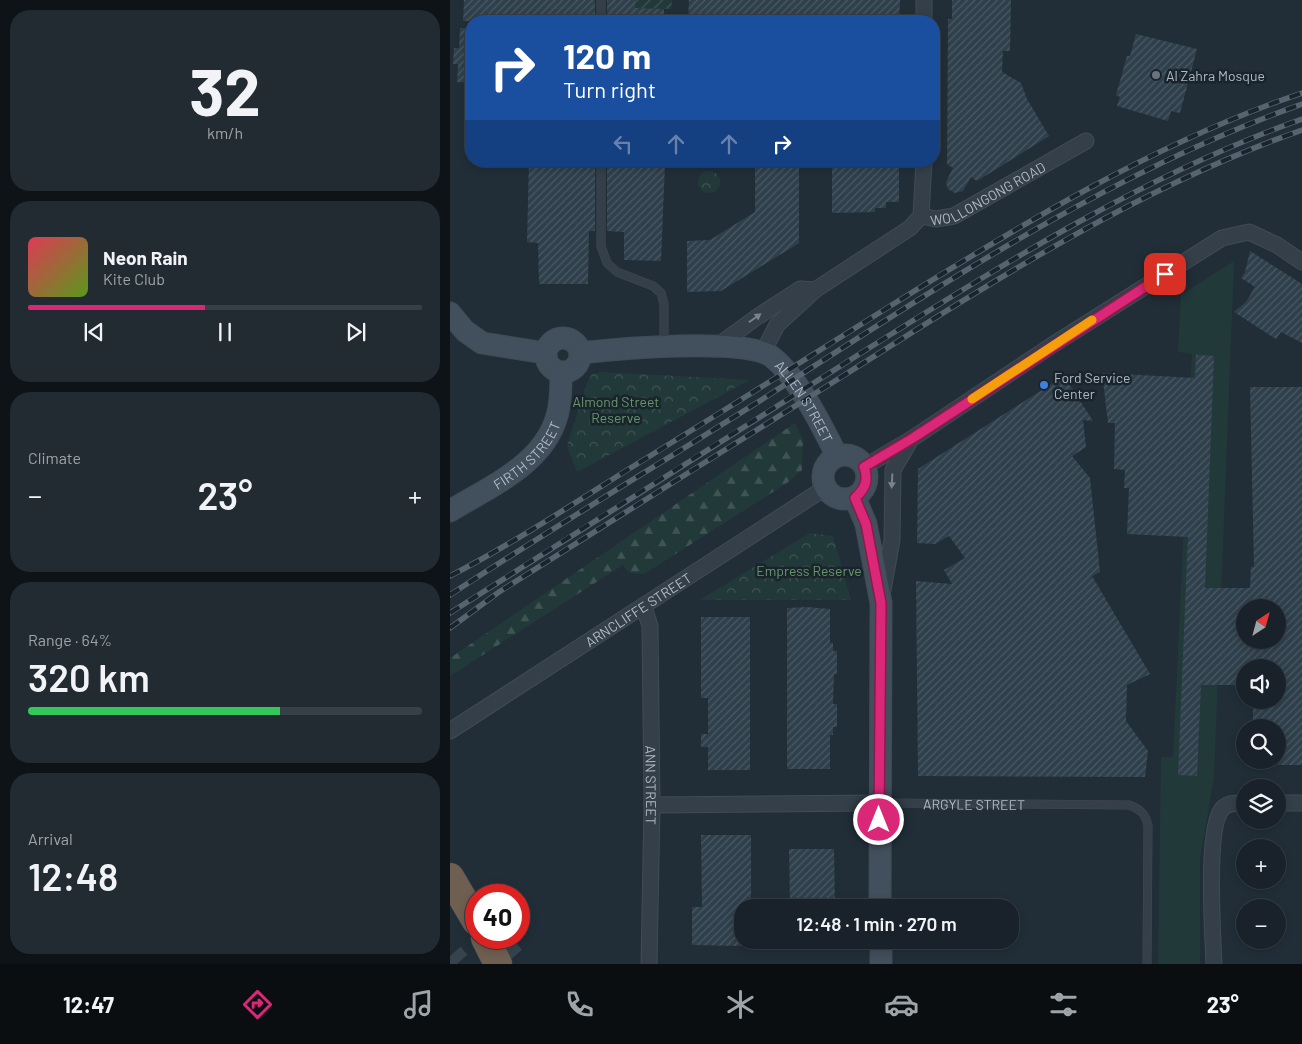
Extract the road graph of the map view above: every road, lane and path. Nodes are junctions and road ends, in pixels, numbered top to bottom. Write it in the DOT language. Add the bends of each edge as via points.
graph roads {
  1 [pos="601,0"];
  2 [pos="924,0"];
  3 [pos="601,15"];
  4 [pos="924,15"];
  5 [pos="1086,141"];
  6 [pos="601,167"];
  7 [pos="924,167"];
  8 [pos="921,216"];
  9 [pos="1302,262"];
  10 [pos="815,290"];
  11 [pos="450,314"];
  12 [pos="716,347"];
  13 [pos="664,348"];
  14 [pos="763,352"];
  15 [pos="546,353"];
  16 [pos="580,353"];
  17 [pos="561,372"];
  18 [pos="913,438"];
  19 [pos="837,456"];
  20 [pos="864,467"];
  21 [pos="825,488"];
  22 [pos="855,498"];
  23 [pos="450,511"];
  24 [pos="881,603"];
  25 [pos="644,606"];
  26 [pos="450,731"];
  27 [pos="879,803"];
  28 [pos="1236,803"];
  29 [pos="1286,803"];
  30 [pos="1302,803"];
  31 [pos="652,805"];
  32 [pos="450,877"];
  33 [pos="880,899"];
  34 [pos="465,902"];
  35 [pos="490,949"];
  36 [pos="881,949"];
  37 [pos="498,964"];
  38 [pos="649,964"];
  39 [pos="881,964"];
  40 [pos="1147,964"];
  41 [pos="1214,964"];
  1 -- 3 [label="lane"];
  2 -- 4 [label="street"];
  5 -- 8 [label="street, WOLLONGONG ROAD" via="954,216 936,219"];
  6 -- 13 [label="lane" via="601,246 607,263 617,272 661,292"];
  7 -- 8 [label="street"];
  8 -- 10 [label="street, WOLLONGONG ROAD" via="910,228"];
  9 -- 18 [label="street" via="1277,245 1248,232 1222,238"];
  12 -- 10 [label="street, WOLLONGONG ROAD, one-way" via="800,289"];
  10 -- 14 [label="street, WOLLONGONG ROAD" via="777,325"];
  11 -- 15 [label="street" via="465,331 482,343"];
  12 -- 13 [label="street"];
  12 -- 14 [label="street" via="745,347"];
  13 -- 16 [label="street"];
  14 -- 19 [label="street, ALLEN STREET" via="779,363 815,412"];
  15 -- 16 [label="street" via="550,342 560,338 571,339"];
  15 -- 17 [label="street" via="551,368"];
  16 -- 17 [label="street" via="575,367"];
  17 -- 23 [label="street, FIRTH STREET" via="559,408 545,442 534,456 518,470"];
  18 -- 20 [label="street"];
  18 -- 24 [label="street, one-way" via="893,470 892,540"];
  19 -- 20 [label="street" via="850,455"];
  19 -- 21 [label="street" via="824,469"];
  20 -- 22 [label="street" via="867,481"];
  21 -- 22 [label="street" via="841,499"];
  21 -- 25 [label="street, ARNCLIFFE STREET"];
  22 -- 24 [label="street" via="866,524"];
  24 -- 27 [label="street"];
  25 -- 26 [label="street, ARNCLIFFE STREET"];
  25 -- 31 [label="street, ANN STREET" via="650,626"];
  27 -- 31 [label="street, ARGYLE STREET"];
  27 -- 33 [label="street"];
  27 -- 40 [label="lane, ARGYLE STREET" via="1129,805 1139,809 1148,826"];
  28 -- 41 [label="street" via="1223,808 1217,819 1212,862"];
  29 -- 30 [label="street"];
  31 -- 38 [label="street, ANN STREET"];
  32 -- 34 [label="highway"];
  35 -- 37 [label="highway"];
  36 -- 39 [label="street"];
}
